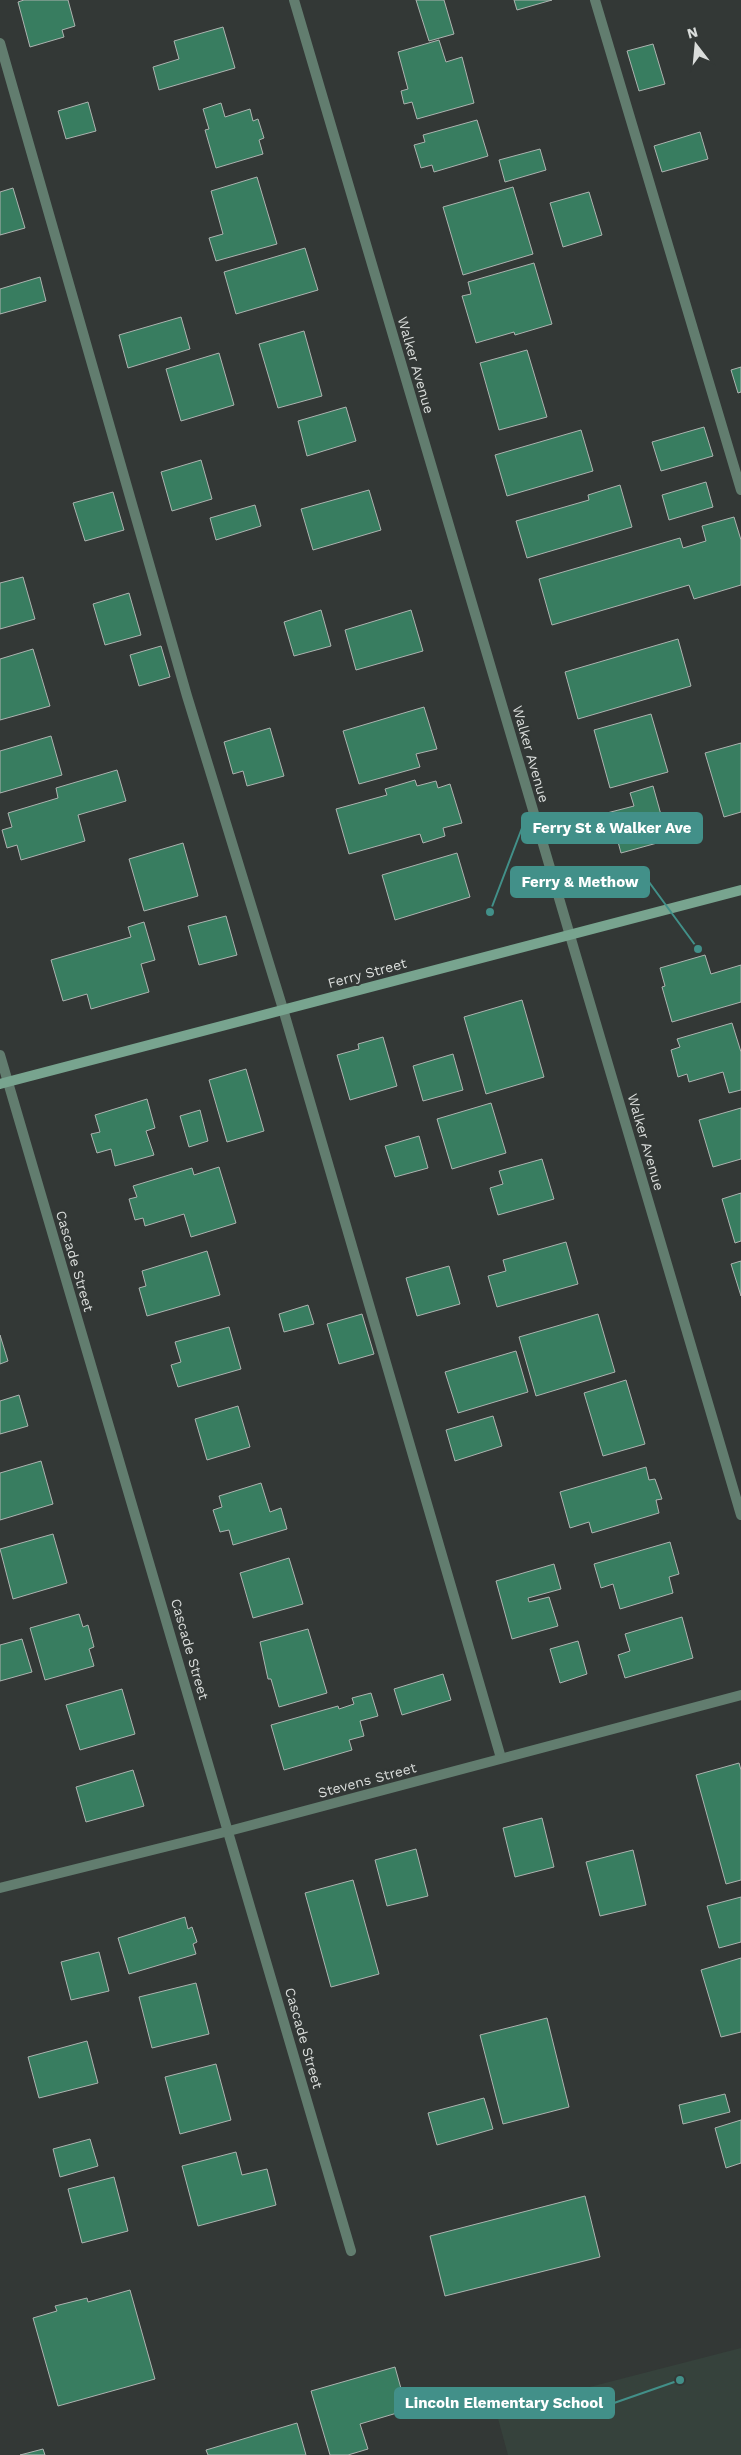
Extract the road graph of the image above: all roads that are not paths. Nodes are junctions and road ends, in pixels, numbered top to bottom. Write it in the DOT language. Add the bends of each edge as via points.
graph roads {
  1 [pos="294,0"];
  2 [pos="595,0"];
  3 [pos="0,43"];
  4 [pos="741,490"];
  5 [pos="741,890"];
  6 [pos="570,934"];
  7 [pos="283,1009"];
  8 [pos="0,1055"];
  9 [pos="4,1083"];
  10 [pos="741,1515"];
  11 [pos="741,1695"];
  12 [pos="501,1758"];
  13 [pos="229,1831"];
  14 [pos="0,1888"];
  15 [pos="351,2251"];
  1 -- 6 [label="street, Walker Avenue"];
  2 -- 4 [label="street"];
  3 -- 7 [label="street" via="188,696"];
  5 -- 6 [label="main road, Ferry Street"];
  6 -- 7 [label="main road, Ferry Street"];
  6 -- 10 [label="street, Walker Avenue"];
  7 -- 9 [label="main road, Ferry Street"];
  7 -- 12 [label="street"];
  8 -- 9 [label="street, Cascade Street"];
  9 -- 13 [label="street, Cascade Street"];
  11 -- 12 [label="street, Stevens Street"];
  12 -- 13 [label="street, Stevens Street"];
  13 -- 14 [label="street, Stevens Street"];
  13 -- 15 [label="street, Cascade Street"];
}
